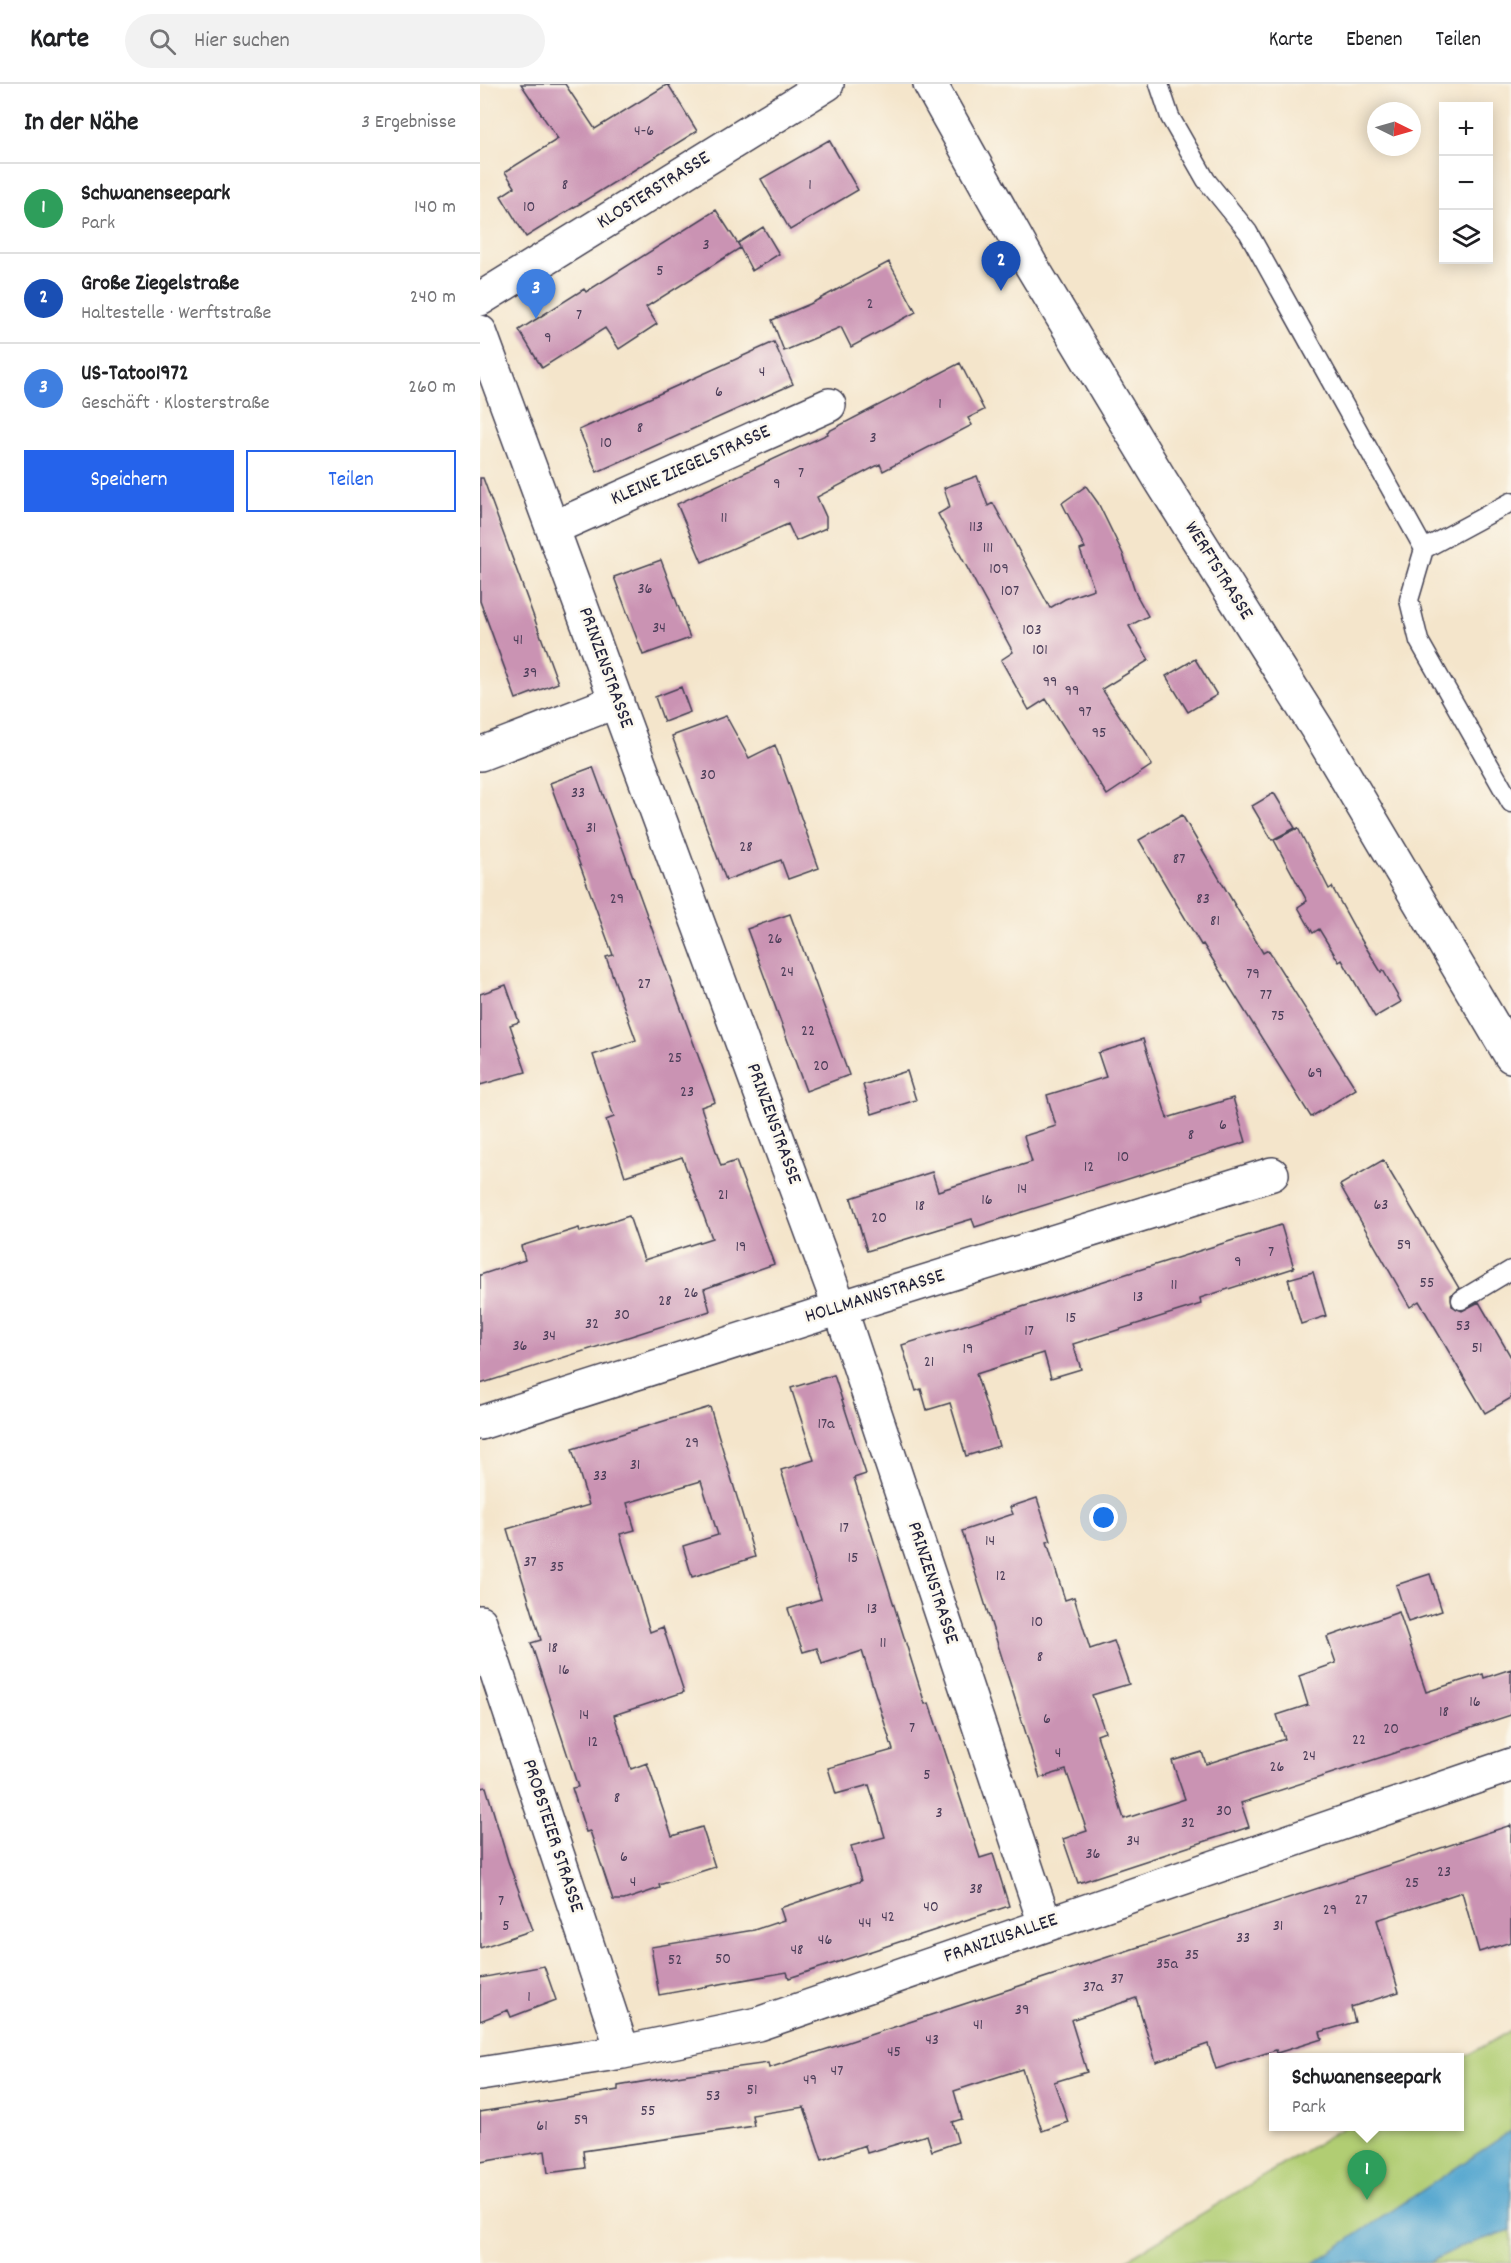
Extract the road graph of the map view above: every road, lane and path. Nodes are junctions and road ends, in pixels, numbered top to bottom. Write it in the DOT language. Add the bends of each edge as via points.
graph roads {
  1 [pos="827,84"];
  2 [pos="930,84"];
  3 [pos="1159,84"];
  4 [pos="480,299"];
  5 [pos="480,332"];
  6 [pos="829,405"];
  7 [pos="1511,502"];
  8 [pos="553,528"];
  9 [pos="1424,549"];
  10 [pos="617,701"];
  11 [pos="480,754"];
  12 [pos="1511,803"];
  13 [pos="1511,1056"];
  14 [pos="1272,1174"];
  15 [pos="1511,1270"];
  16 [pos="1461,1300"];
  17 [pos="840,1308"];
  18 [pos="480,1423"];
  19 [pos="480,1622"];
  20 [pos="1511,1765"];
  21 [pos="1044,1924"];
  22 [pos="623,2052"];
  23 [pos="480,2073"];
  1 -- 4 [label="street, KLOSTERSTRASSE"];
  2 -- 13 [label="street, WERFTSTRASSE" via="1031,265 1319,732"];
  3 -- 9 [label="lane" via="1170,117 1206,180 1248,232"];
  5 -- 8 [label="street, PRINZENSTRASSE"];
  6 -- 8 [label="street, KLEINE ZIEGELSTRASSE"];
  7 -- 9 [label="lane"];
  8 -- 10 [label="street, PRINZENSTRASSE"];
  9 -- 12 [label="lane" via="1409,600 1419,641"];
  10 -- 11 [label="street"];
  10 -- 17 [label="street, PRINZENSTRASSE"];
  14 -- 17 [label="street, HOLLMANNSTRASSE"];
  15 -- 16 [label="lane"];
  17 -- 18 [label="street, HOLLMANNSTRASSE"];
  17 -- 21 [label="street, PRINZENSTRASSE"];
  19 -- 22 [label="street, PROBSTEIER STRASSE"];
  20 -- 21 [label="street, FRANZIUSALLEE"];
  21 -- 22 [label="street, FRANZIUSALLEE" via="758,2024"];
  22 -- 23 [label="street, FRANZIUSALLEE"];
}
